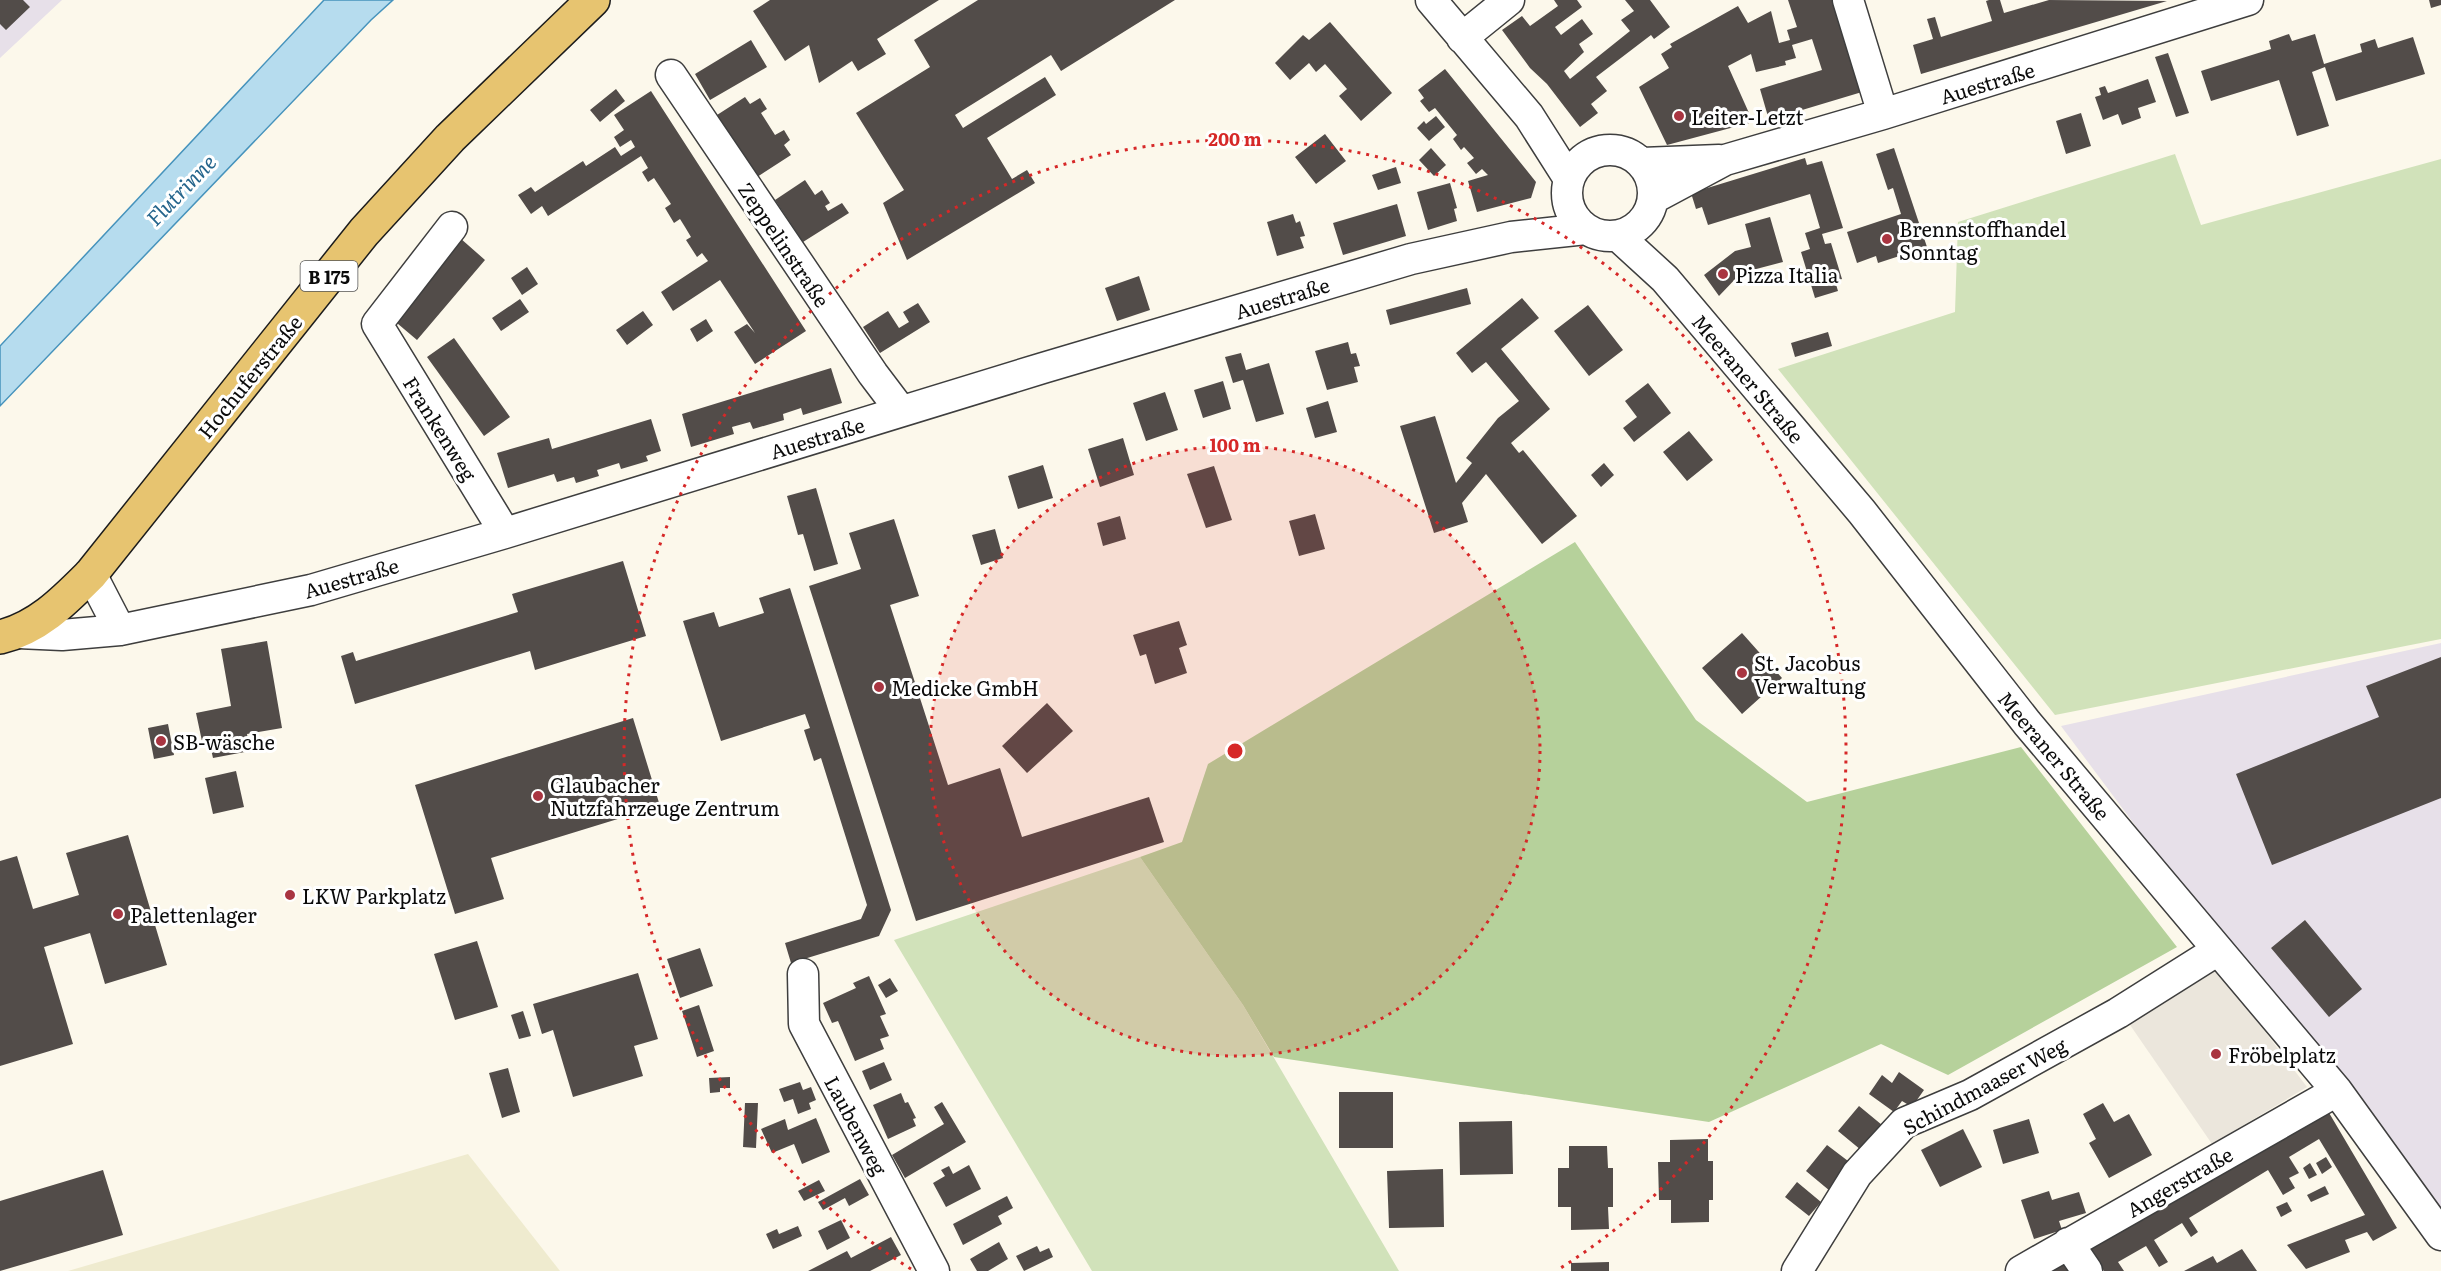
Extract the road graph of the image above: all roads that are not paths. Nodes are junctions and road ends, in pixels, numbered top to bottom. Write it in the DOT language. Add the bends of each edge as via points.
graph roads {
  1 [pos="593,0"];
  2 [pos="1431,0"];
  3 [pos="1509,0"];
  4 [pos="1848,0"];
  5 [pos="2248,0"];
  6 [pos="1462,38"];
  7 [pos="671,75"];
  8 [pos="1883,114"];
  9 [pos="1529,116"];
  10 [pos="1594,153"];
  11 [pos="1725,159"];
  12 [pos="1642,163"];
  13 [pos="1568,190"];
  14 [pos="1652,206"];
  15 [pos="452,227"];
  16 [pos="1586,230"];
  17 [pos="1618,236"];
  18 [pos="1511,237"];
  19 [pos="1665,279"];
  20 [pos="901,411"];
  21 [pos="505,533"];
  22 [pos="91,574"];
  23 [pos="120,630"];
  24 [pos="9,635"];
  25 [pos="2218,950"];
  26 [pos="803,974"];
  27 [pos="2337,1091"];
  28 [pos="2441,1235"];
  29 [pos="2068,1244"];
  30 [pos="934,1271"];
  31 [pos="1797,1271"];
  32 [pos="2021,1271"];
  33 [pos="2087,1271"];
  1 -- 22 [label="main road, Hochuferstraße / B 175" via="450,138 364,232"];
  2 -- 6 [label="street"];
  3 -- 6 [label="street"];
  4 -- 8 [label="street"];
  5 -- 8 [label="street, Auestraße"];
  6 -- 9 [label="street"];
  7 -- 20 [label="street, Zeppelinstraße"];
  8 -- 11 [label="street, Auestraße"];
  9 -- 10 [label="street"];
  9 -- 13 [label="street"];
  10 -- 12 [label="street" via="1622,151"];
  10 -- 13 [label="street" via="1575,168"];
  11 -- 12 [label="street, Auestraße"];
  11 -- 14 [label="street, Auestraße"];
  12 -- 14 [label="street" via="1653,185"];
  13 -- 16 [label="street" via="1577,221"];
  13 -- 18 [label="street, Auestraße"];
  14 -- 17 [label="street" via="1641,224"];
  14 -- 19 [label="street, Meeraner Straße"];
  15 -- 21 [label="street, Frankenweg" via="377,324"];
  16 -- 17 [label="street"];
  16 -- 18 [label="street, Auestraße"];
  17 -- 19 [label="street, Meeraner Straße"];
  18 -- 20 [label="street, Auestraße" via="1411,259"];
  19 -- 25 [label="street, Meeraner Straße" via="1862,512 2027,723"];
  20 -- 21 [label="street, Auestraße"];
  21 -- 23 [label="street, Auestraße" via="311,590"];
  22 -- 23 [label="street"];
  22 -- 24 [label="main road, Hochuferstraße / B 175" via="53,611"];
  23 -- 24 [label="street, Auestraße"];
  25 -- 27 [label="street, Meeraner Straße"];
  25 -- 31 [label="street, Schindmaaser Weg" via="2118,1013 1970,1095 1904,1123 1857,1174"];
  26 -- 30 [label="street, Laubenweg" via="804,1024"];
  27 -- 28 [label="street, Meeraner Straße"];
  27 -- 29 [label="street, Angerstraße"];
  29 -- 32 [label="street, Angerstraße"];
  29 -- 33 [label="street"];
}
